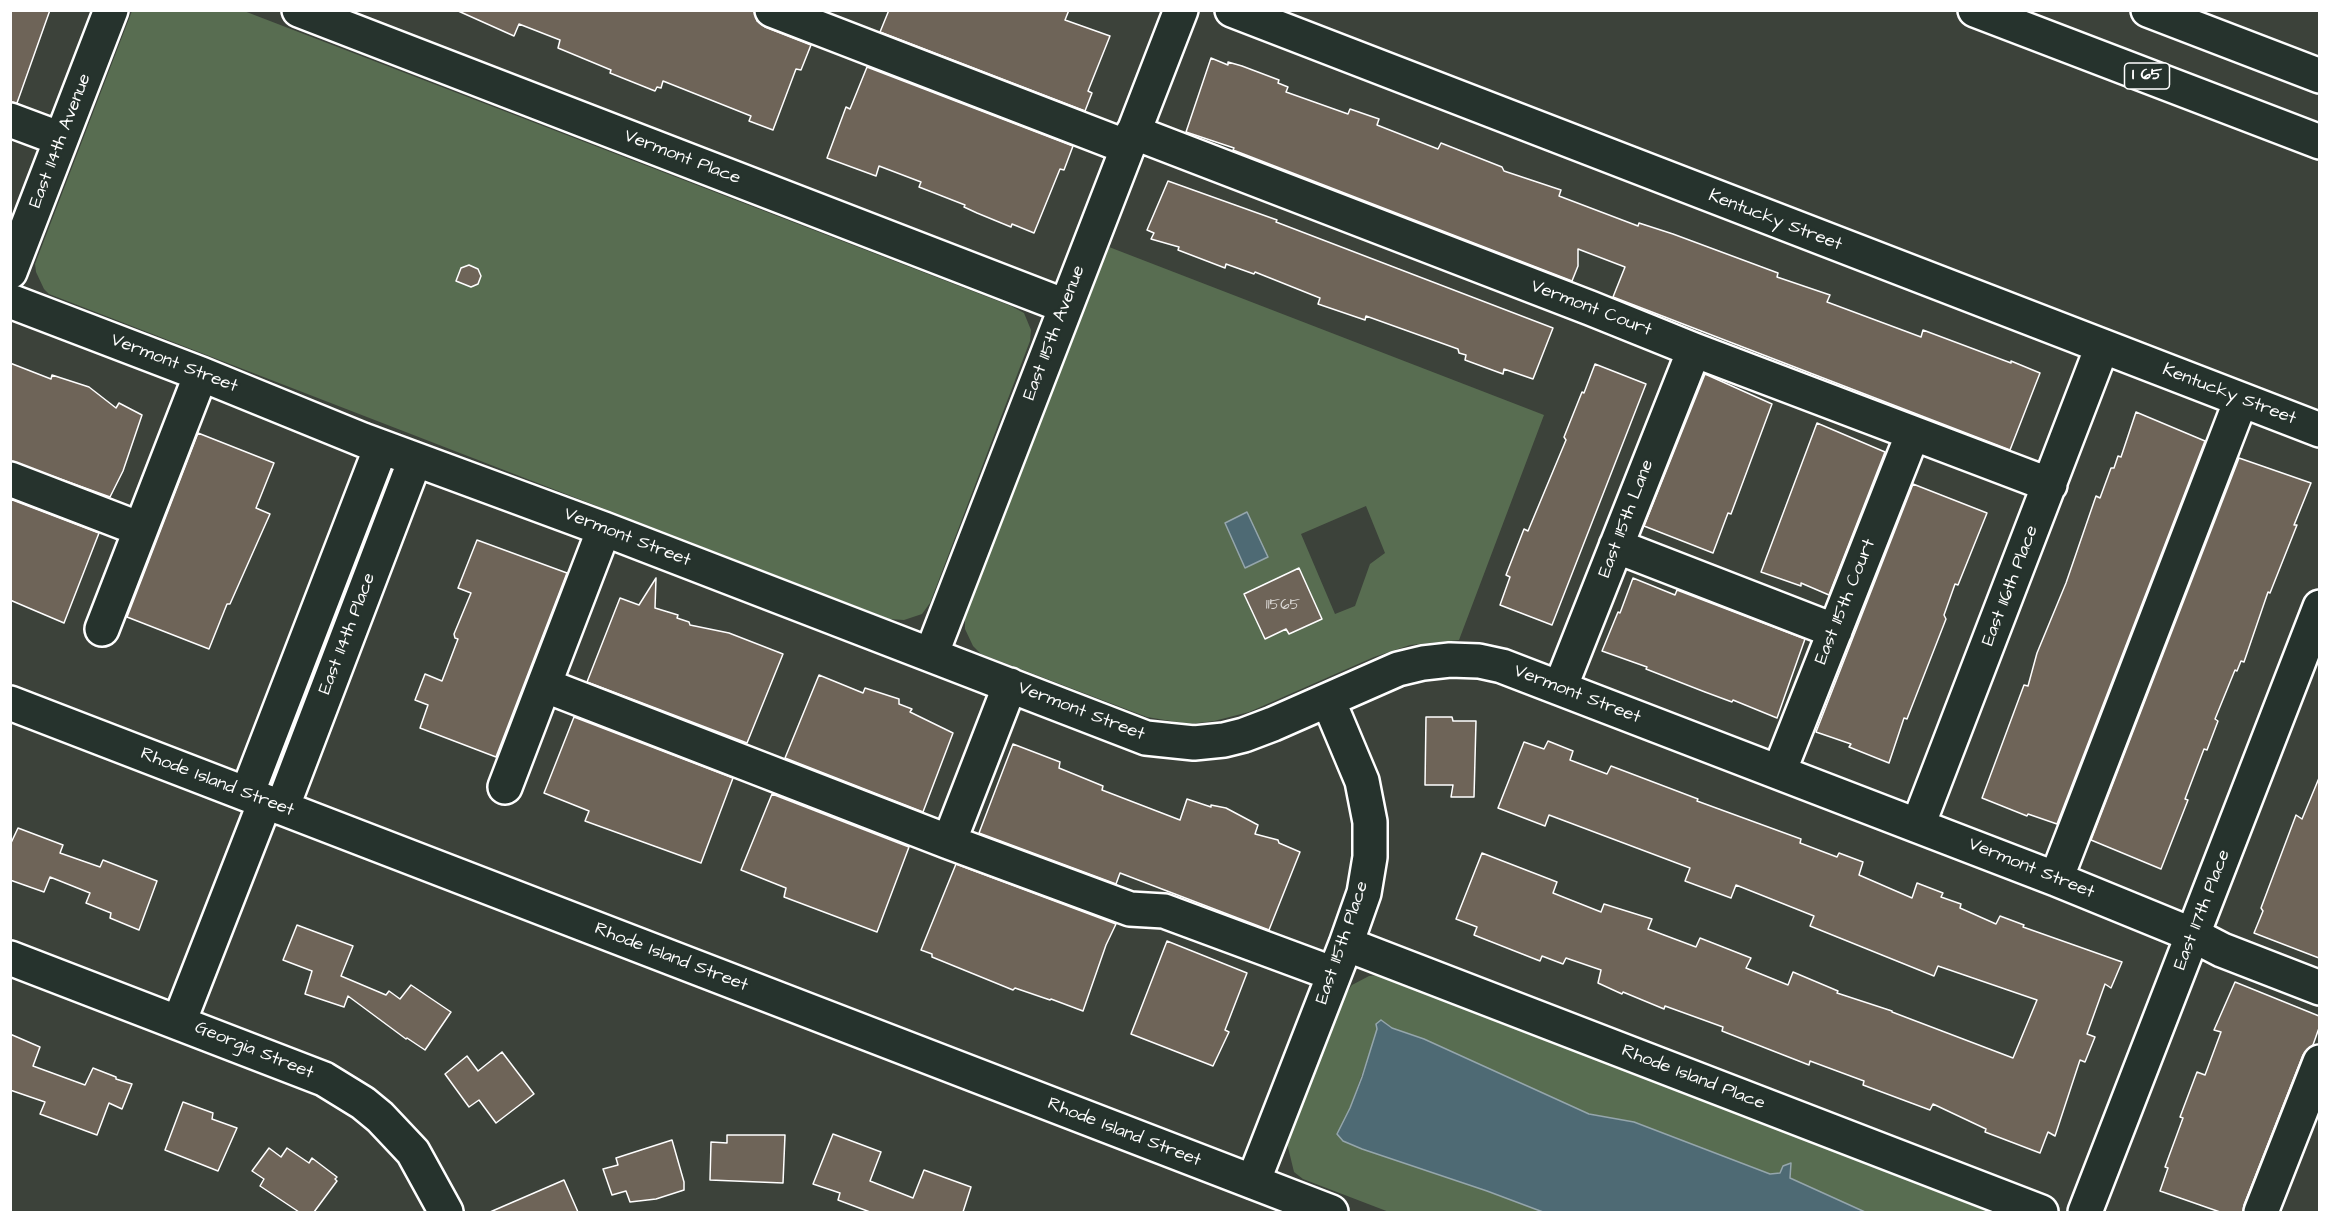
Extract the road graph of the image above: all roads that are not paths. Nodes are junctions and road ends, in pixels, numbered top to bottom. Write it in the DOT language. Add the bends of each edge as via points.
graph roads {
  1 [pos="111,10"];
  2 [pos="299,10"];
  3 [pos="772,10"];
  4 [pos="1181,10"];
  5 [pos="1232,10"];
  6 [pos="1975,10"];
  7 [pos="2148,10"];
  8 [pos="2319,76"];
  9 [pos="10,120"];
  10 [pos="61,139"];
  11 [pos="1130,140"];
  12 [pos="2319,142"];
  13 [pos="10,272"];
  14 [pos="10,301"];
  15 [pos="1065,306"];
  16 [pos="2102,347"];
  17 [pos="1694,350"];
  18 [pos="201,374"];
  19 [pos="2241,400"];
  20 [pos="2319,430"];
  21 [pos="1913,433"];
  22 [pos="381,447"];
  23 [pos="415,460"];
  24 [pos="10,479"];
  25 [pos="2050,485"];
  26 [pos="140,529"];
  27 [pos="604,529"];
  28 [pos="1616,546"];
  29 [pos="2319,607"];
  30 [pos="102,629"];
  31 [pos="1835,631"];
  32 [pos="931,655"];
  33 [pos="544,685"];
  34 [pos="1010,685"];
  35 [pos="1560,688"];
  36 [pos="1328,700"];
  37 [pos="10,703"];
  38 [pos="1779,772"];
  39 [pos="505,787"];
  40 [pos="265,801"];
  41 [pos="1918,825"];
  42 [pos="949,842"];
  43 [pos="2056,879"];
  44 [pos="2193,935"];
  45 [pos="1346,944"];
  46 [pos="10,958"];
  47 [pos="1334,974"];
  48 [pos="2319,988"];
  49 [pos="179,1022"];
  50 [pos="2319,1062"];
  51 [pos="1252,1182"];
  52 [pos="446,1212"];
  53 [pos="1331,1212"];
  54 [pos="2041,1212"];
  55 [pos="2085,1212"];
  56 [pos="2261,1212"];
  1 -- 10 [label="main road, East 114th Avenue"];
  2 -- 15 [label="main road, Vermont Place"];
  3 -- 11 [label="main road, Vermont Court"];
  4 -- 11 [label="main road, East 115th Avenue"];
  5 -- 16 [label="main road, Kentucky Street"];
  6 -- 12 [label="main road, I 65"];
  7 -- 8 [label="main road"];
  9 -- 10 [label="main road"];
  10 -- 13 [label="main road, East 114th Avenue"];
  11 -- 15 [label="main road, East 115th Avenue"];
  11 -- 17 [label="main road, Vermont Court" via="1590,308"];
  14 -- 18 [label="main road, Vermont Street"];
  15 -- 32 [label="main road, East 115th Avenue"];
  16 -- 19 [label="main road, Kentucky Street"];
  16 -- 25 [label="main road, East 116th Place"];
  17 -- 21 [label="main road, Vermont Court"];
  17 -- 28 [label="main road, East 115th Lane"];
  18 -- 22 [label="main road, Vermont Street"];
  18 -- 26 [label="main road"];
  19 -- 20 [label="main road, Kentucky Street"];
  19 -- 43 [label="main road"];
  21 -- 25 [label="main road, Vermont Court"];
  21 -- 31 [label="main road, East 115th Court"];
  22 -- 23 [label="main road, Vermont Street"];
  22 -- 40 [label="main road, East 114th Place"];
  23 -- 27 [label="main road, Vermont Street"];
  23 -- 40 [label="main road, East 114th Place"];
  24 -- 26 [label="main road"];
  25 -- 41 [label="main road, East 116th Place"];
  26 -- 30 [label="main road"];
  27 -- 32 [label="main road, Vermont Street"];
  27 -- 33 [label="main road"];
  28 -- 31 [label="main road"];
  28 -- 35 [label="main road, East 115th Lane"];
  29 -- 44 [label="main road, East 117th Place"];
  31 -- 38 [label="main road, East 115th Court"];
  32 -- 34 [label="main road, Vermont Street"];
  33 -- 39 [label="main road"];
  33 -- 42 [label="main road"];
  34 -- 36 [label="main road, Vermont Street" via="1146,738 1194,743 1244,735"];
  34 -- 42 [label="main road"];
  35 -- 36 [label="main road, Vermont Street" via="1502,666 1450,660 1398,669"];
  35 -- 38 [label="main road, Vermont Street"];
  36 -- 45 [label="main road, East 115th Place" via="1362,781 1370,822 1364,893"];
  37 -- 40 [label="main road, Rhode Island Street"];
  38 -- 41 [label="main road, Vermont Street"];
  40 -- 49 [label="main road, East 114th Place"];
  40 -- 51 [label="main road, Rhode Island Street"];
  41 -- 43 [label="main road, Vermont Street"];
  42 -- 47 [label="main road" via="1130,909 1164,911"];
  43 -- 44 [label="main road, Vermont Street"];
  44 -- 48 [label="main road, Vermont Street"];
  44 -- 55 [label="main road, East 117th Place"];
  45 -- 47 [label="main road, East 115th Place"];
  45 -- 54 [label="main road, Rhode Island Place"];
  46 -- 49 [label="main road, Georgia Street"];
  47 -- 51 [label="main road, East 115th Place"];
  49 -- 52 [label="main road, Georgia Street" via="324,1079 363,1103 413,1152"];
  50 -- 56 [label="main road"];
  51 -- 53 [label="main road, Rhode Island Street"];
}
